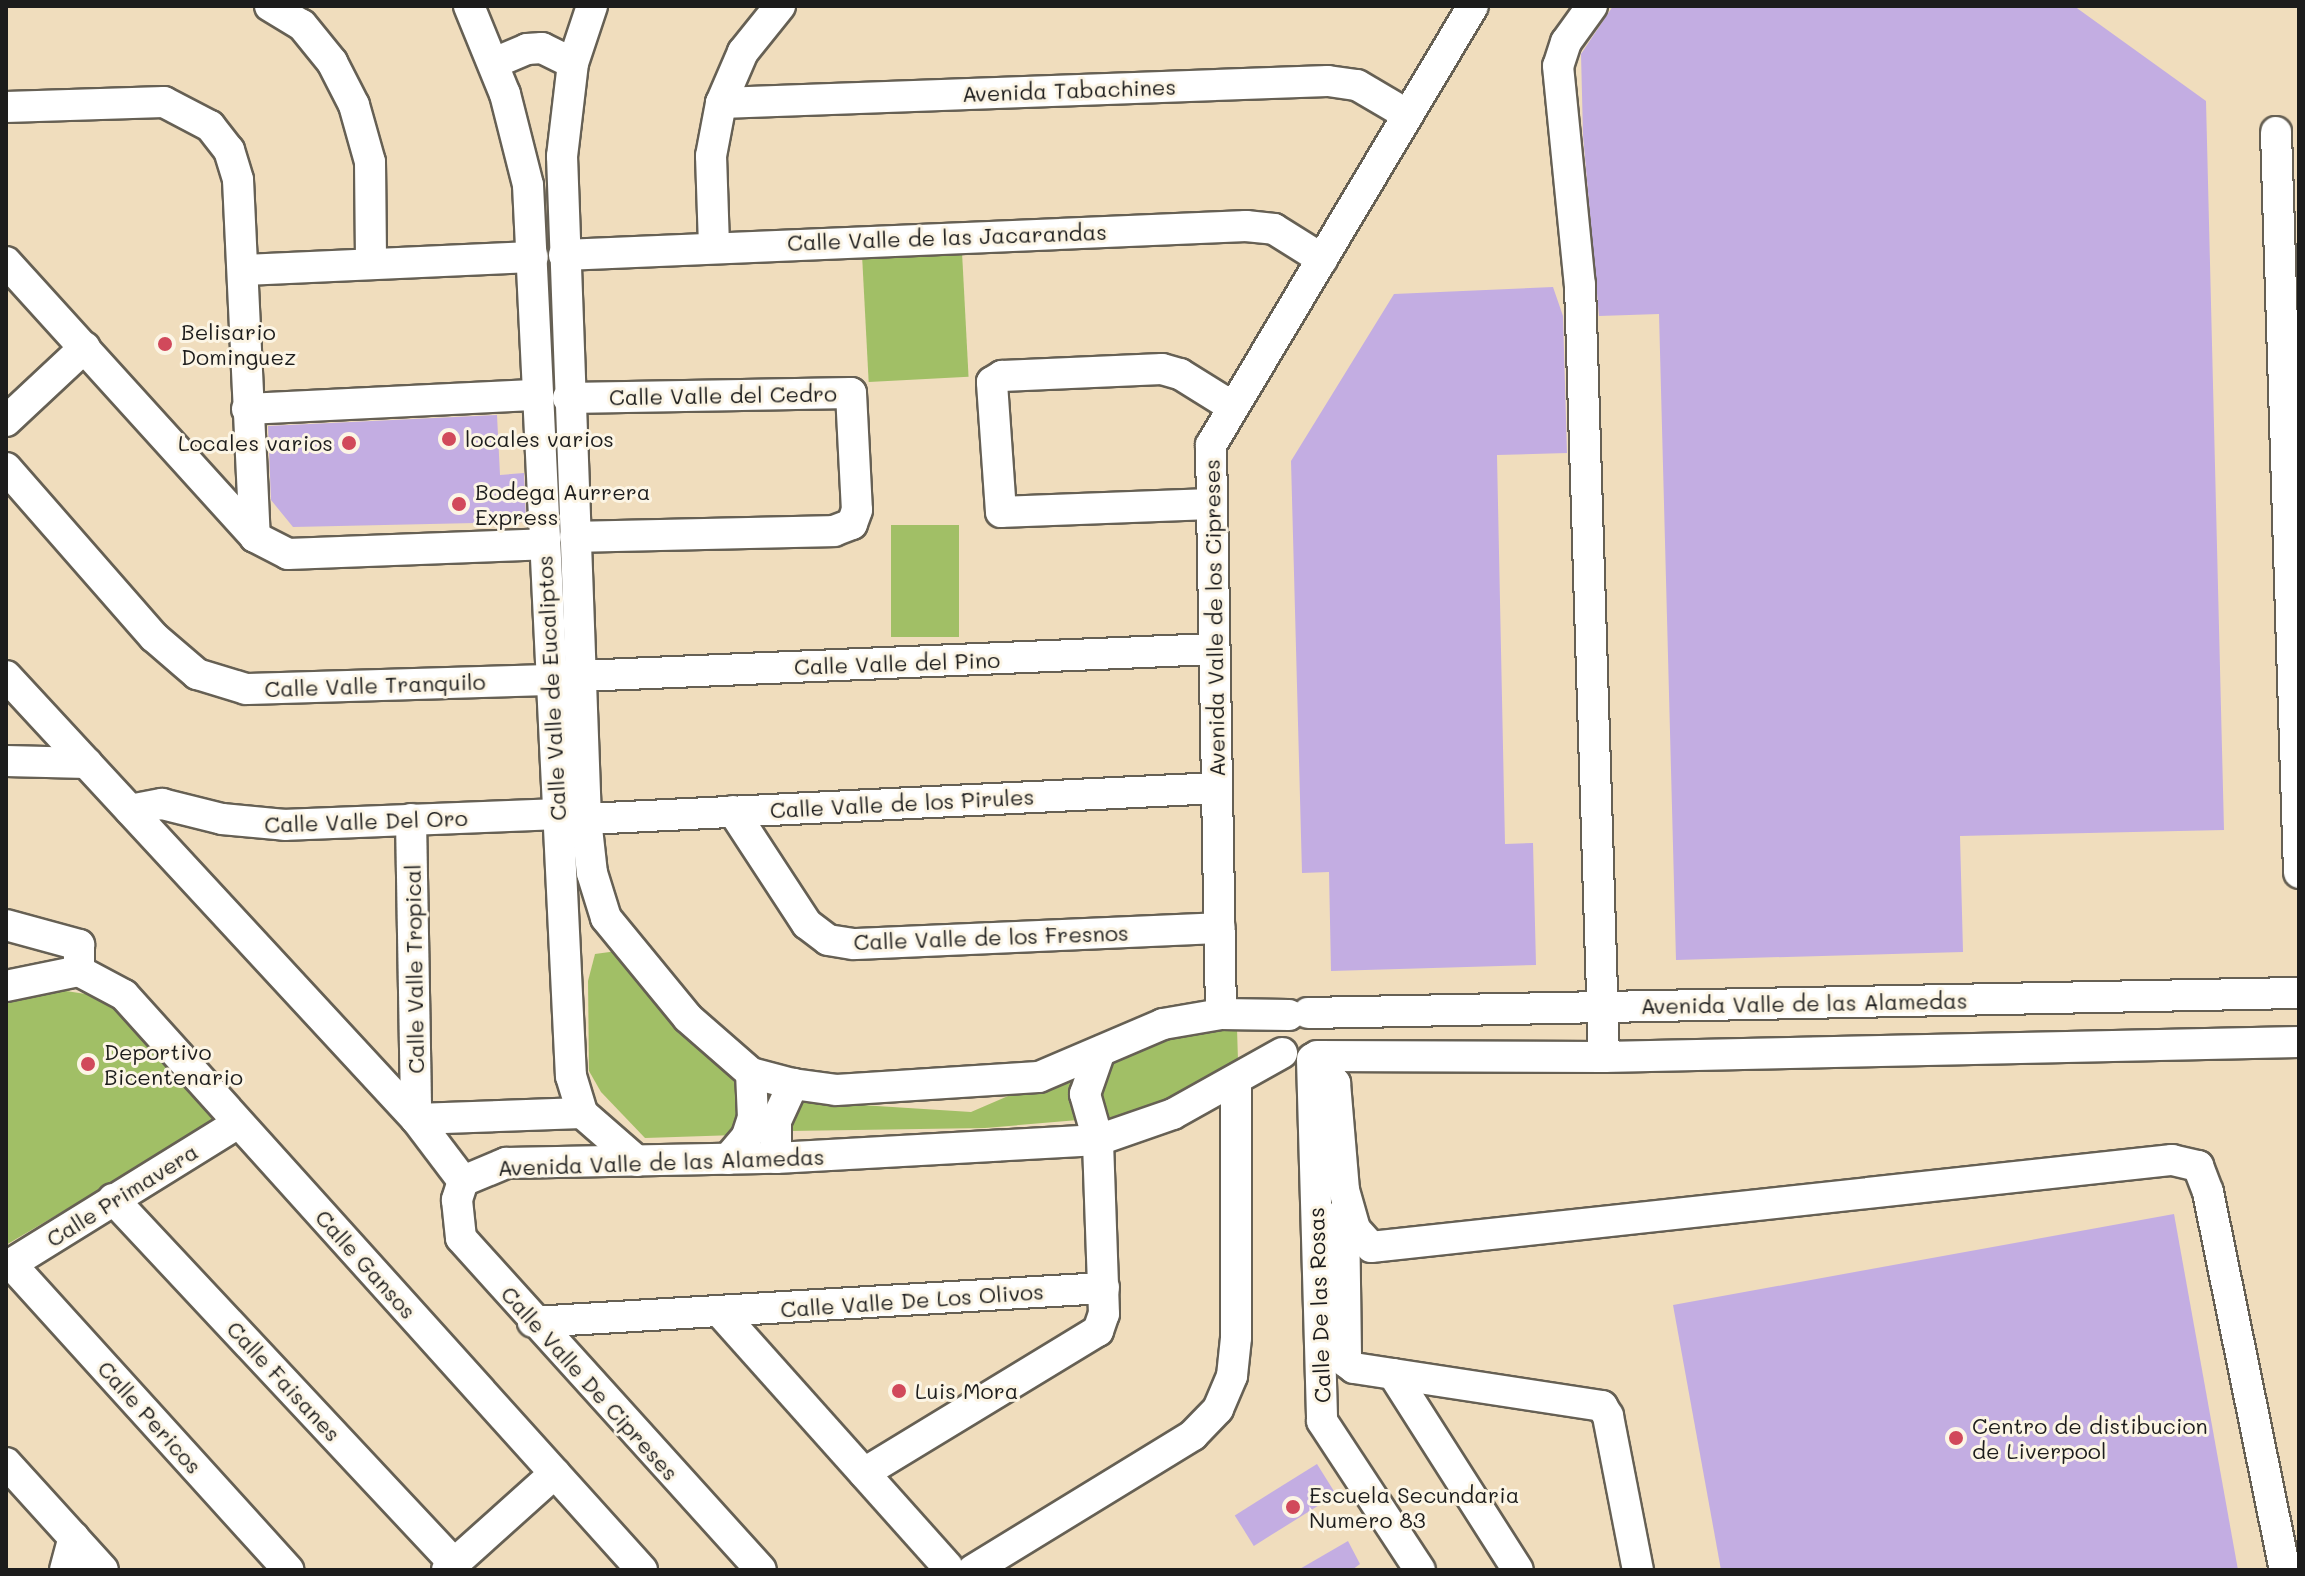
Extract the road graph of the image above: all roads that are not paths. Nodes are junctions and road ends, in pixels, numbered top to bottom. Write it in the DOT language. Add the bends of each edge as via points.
graph roads {
  1 [pos="270,6"];
  2 [pos="469,6"];
  3 [pos="592,6"];
  4 [pos="780,6"];
  5 [pos="1473,6"];
  6 [pos="1592,6"];
  7 [pos="494,63"];
  8 [pos="573,63"];
  9 [pos="721,103"];
  10 [pos="6,107"];
  11 [pos="1408,115"];
  12 [pos="2276,132"];
  13 [pos="714,246"];
  14 [pos="564,255"];
  15 [pos="533,257"];
  16 [pos="1322,259"];
  17 [pos="6,262"];
  18 [pos="371,264"];
  19 [pos="243,270"];
  20 [pos="85,347"];
  21 [pos="538,395"];
  22 [pos="568,398"];
  23 [pos="1233,407"];
  24 [pos="247,409"];
  25 [pos="6,421"];
  26 [pos="6,468"];
  27 [pos="1209,504"];
  28 [pos="255,537"];
  29 [pos="575,537"];
  30 [pos="544,544"];
  31 [pos="1213,649"];
  32 [pos="6,676"];
  33 [pos="580,676"];
  34 [pos="550,680"];
  35 [pos="6,761"];
  36 [pos="87,763"];
  37 [pos="1217,788"];
  38 [pos="130,810"];
  39 [pos="733,811"];
  40 [pos="571,816"];
  41 [pos="411,819"];
  42 [pos="2299,873"];
  43 [pos="606,918"];
  44 [pos="562,919"];
  45 [pos="6,925"];
  46 [pos="1220,928"];
  47 [pos="79,958"];
  48 [pos="6,986"];
  49 [pos="2299,993"];
  50 [pos="1602,1007"];
  51 [pos="1221,1014"];
  52 [pos="1298,1014"];
  53 [pos="2299,1042"];
  54 [pos="1282,1053"];
  55 [pos="1099,1054"];
  56 [pos="1604,1057"];
  57 [pos="1315,1058"];
  58 [pos="751,1073"];
  59 [pos="1236,1083"];
  60 [pos="793,1084"];
  61 [pos="582,1113"];
  62 [pos="416,1119"];
  63 [pos="238,1123"];
  64 [pos="1098,1140"];
  65 [pos="776,1158"];
  66 [pos="728,1159"];
  67 [pos="637,1161"];
  68 [pos="463,1181"];
  69 [pos="1344,1190"];
  70 [pos="113,1199"];
  71 [pos="9,1266"];
  72 [pos="1104,1288"];
  73 [pos="720,1312"];
  74 [pos="533,1322"];
  75 [pos="1393,1374"];
  76 [pos="6,1463"];
  77 [pos="555,1473"];
  78 [pos="864,1473"];
  79 [pos="74,1537"];
  80 [pos="451,1567"];
  81 [pos="960,1568"];
  82 [pos="65,1570"];
  83 [pos="103,1570"];
  84 [pos="288,1570"];
  85 [pos="642,1570"];
  86 [pos="761,1570"];
  87 [pos="1420,1570"];
  88 [pos="1518,1570"];
  89 [pos="1638,1570"];
  90 [pos="2285,1570"];
  1 -- 18 [label="street" via="302,25 332,62 354,105 370,162"];
  2 -- 7 [label="street, Calle Valle de Eucaliptos"];
  3 -- 8 [label="street, Calle Valle de Eucaliptos"];
  4 -- 9 [label="street" via="743,52"];
  5 -- 11 [label="street, Avenida Valle de los Cipreses"];
  6 -- 50 [label="street" via="1566,42 1558,66 1581,301"];
  7 -- 8 [label="street" via="542,48"];
  7 -- 15 [label="street, Calle Valle de Eucaliptos" via="521,149"];
  8 -- 14 [label="street, Calle Valle de Eucaliptos" via="562,156"];
  9 -- 11 [label="street, Avenida Tabachines" via="1328,81 1357,85"];
  9 -- 13 [label="street" via="711,156"];
  10 -- 19 [label="street" via="164,102 189,111 229,150 238,180"];
  11 -- 16 [label="street, Avenida Valle de los Cipreses"];
  12 -- 42 [label="street"];
  13 -- 14 [label="street, Calle Valle de las Jacarandas"];
  13 -- 16 [label="street, Calle Valle de las Jacarandas" via="1246,226 1274,229"];
  14 -- 22 [label="street, Calle Valle de Eucaliptos"];
  15 -- 18 [label="street"];
  15 -- 21 [label="street, Calle Valle de Eucaliptos"];
  16 -- 23 [label="street, Avenida Valle de los Cipreses"];
  17 -- 20 [label="street"];
  18 -- 19 [label="street"];
  19 -- 24 [label="street"];
  20 -- 25 [label="street"];
  20 -- 28 [label="street"];
  21 -- 24 [label="street"];
  21 -- 30 [label="street, Calle Valle de Eucaliptos"];
  22 -- 29 [label="street, Calle Valle de Eucaliptos"];
  22 -- 29 [label="street, Calle Valle del Cedro" via="851,393 857,510 852,524 834,531"];
  23 -- 27 [label="street, Avenida Valle de los Cipreses" via="1211,445"];
  23 -- 27 [label="street" via="1162,369 1002,376 992,382 1001,512"];
  24 -- 28 [label="street"];
  26 -- 34 [label="street, Calle Valle Tranquilo" via="154,637 197,674 246,689"];
  27 -- 31 [label="street, Avenida Valle de los Cipreses"];
  28 -- 30 [label="street" via="288,554"];
  29 -- 33 [label="street, Calle Valle de Eucaliptos"];
  30 -- 34 [label="street, Calle Valle de Eucaliptos"];
  31 -- 33 [label="street, Calle Valle del Pino"];
  31 -- 37 [label="street, Avenida Valle de los Cipreses"];
  32 -- 36 [label="street"];
  33 -- 40 [label="street, Calle Valle de Eucaliptos"];
  34 -- 40 [label="street, Calle Valle de Eucaliptos"];
  35 -- 36 [label="street"];
  36 -- 38 [label="street"];
  37 -- 39 [label="street, Calle Valle de los Pirules"];
  37 -- 46 [label="street, Avenida Valle de los Cipreses"];
  38 -- 41 [label="street, Calle Valle Del Oro" via="174,805 252,824"];
  38 -- 62 [label="street"];
  39 -- 40 [label="street, Calle Valle de los Pirules"];
  39 -- 46 [label="street, Calle Valle de los Fresnos" via="807,924 828,940 854,944"];
  40 -- 41 [label="street, Calle Valle Del Oro"];
  40 -- 43 [label="street, Calle Valle de Eucaliptos"];
  40 -- 44 [label="street, Calle Valle de Eucaliptos"];
  41 -- 62 [label="street, Calle Valle Tropical"];
  43 -- 44 [label="street"];
  43 -- 58 [label="street, Calle Valle de Eucaliptos" via="688,1018"];
  44 -- 61 [label="street, Calle Valle de Eucaliptos" via="570,1063"];
  45 -- 47 [label="street, Calle Gansos"];
  46 -- 51 [label="street, Avenida Valle de los Cipreses"];
  47 -- 48 [label="street"];
  47 -- 63 [label="street, Calle Gansos" via="124,995"];
  49 -- 50 [label="street, Avenida Valle de las Alamedas"];
  50 -- 52 [label="street, Avenida Valle de las Alamedas"];
  50 -- 56 [label="street"];
  51 -- 52 [label="street, Avenida Valle de las Alamedas"];
  51 -- 55 [label="street, Avenida Valle de las Alamedas" via="1163,1024"];
  52 -- 54 [label="street" via="1276,1032"];
  52 -- 57 [label="street" via="1320,1021 1326,1036"];
  53 -- 56 [label="street"];
  54 -- 57 [label="street" via="1296,1061"];
  54 -- 59 [label="street, Avenida Valle de las Alamedas"];
  55 -- 60 [label="street, Avenida Valle de las Alamedas" via="1039,1077 836,1090"];
  55 -- 64 [label="street" via="1085,1094"];
  56 -- 57 [label="street"];
  57 -- 69 [label="street" via="1335,1083"];
  57 -- 87 [label="street, Calle De las Rosas" via="1322,1421"];
  58 -- 60 [label="street, Avenida Valle de las Alamedas"];
  58 -- 66 [label="street" via="753,1118 747,1136"];
  59 -- 64 [label="street, Avenida Valle de las Alamedas" via="1137,1129"];
  59 -- 81 [label="street" via="1236,1338 1232,1376 1218,1409 1193,1435"];
  60 -- 65 [label="street" via="776,1121"];
  61 -- 62 [label="street"];
  61 -- 67 [label="street"];
  62 -- 68 [label="street"];
  63 -- 70 [label="street, Calle Primavera"];
  63 -- 77 [label="street, Calle Gansos"];
  64 -- 65 [label="street, Avenida Valle de las Alamedas"];
  64 -- 72 [label="street"];
  65 -- 66 [label="street, Avenida Valle de las Alamedas"];
  66 -- 67 [label="street, Avenida Valle de las Alamedas"];
  67 -- 68 [label="street, Avenida Valle de las Alamedas" via="506,1163"];
  68 -- 74 [label="street, Calle Valle De Cipreses" via="457,1200 461,1238"];
  69 -- 75 [label="street" via="1346,1362"];
  69 -- 90 [label="street" via="1355,1229 1371,1247 2172,1160 2198,1166 2208,1192"];
  70 -- 71 [label="street, Calle Primavera"];
  70 -- 80 [label="street, Calle Faisanes"];
  71 -- 84 [label="street, Calle Pericos"];
  72 -- 73 [label="street, Calle Valle De Los Olivos"];
  72 -- 78 [label="street" via="1098,1331"];
  73 -- 74 [label="street, Calle Valle De Los Olivos"];
  73 -- 78 [label="street"];
  74 -- 86 [label="street, Calle Valle De Cipreses"];
  75 -- 88 [label="street"];
  75 -- 89 [label="street" via="1602,1406"];
  76 -- 79 [label="street"];
  77 -- 80 [label="street"];
  77 -- 85 [label="street, Calle Gansos"];
  78 -- 81 [label="street"];
  79 -- 82 [label="street"];
  79 -- 83 [label="street"];
}
